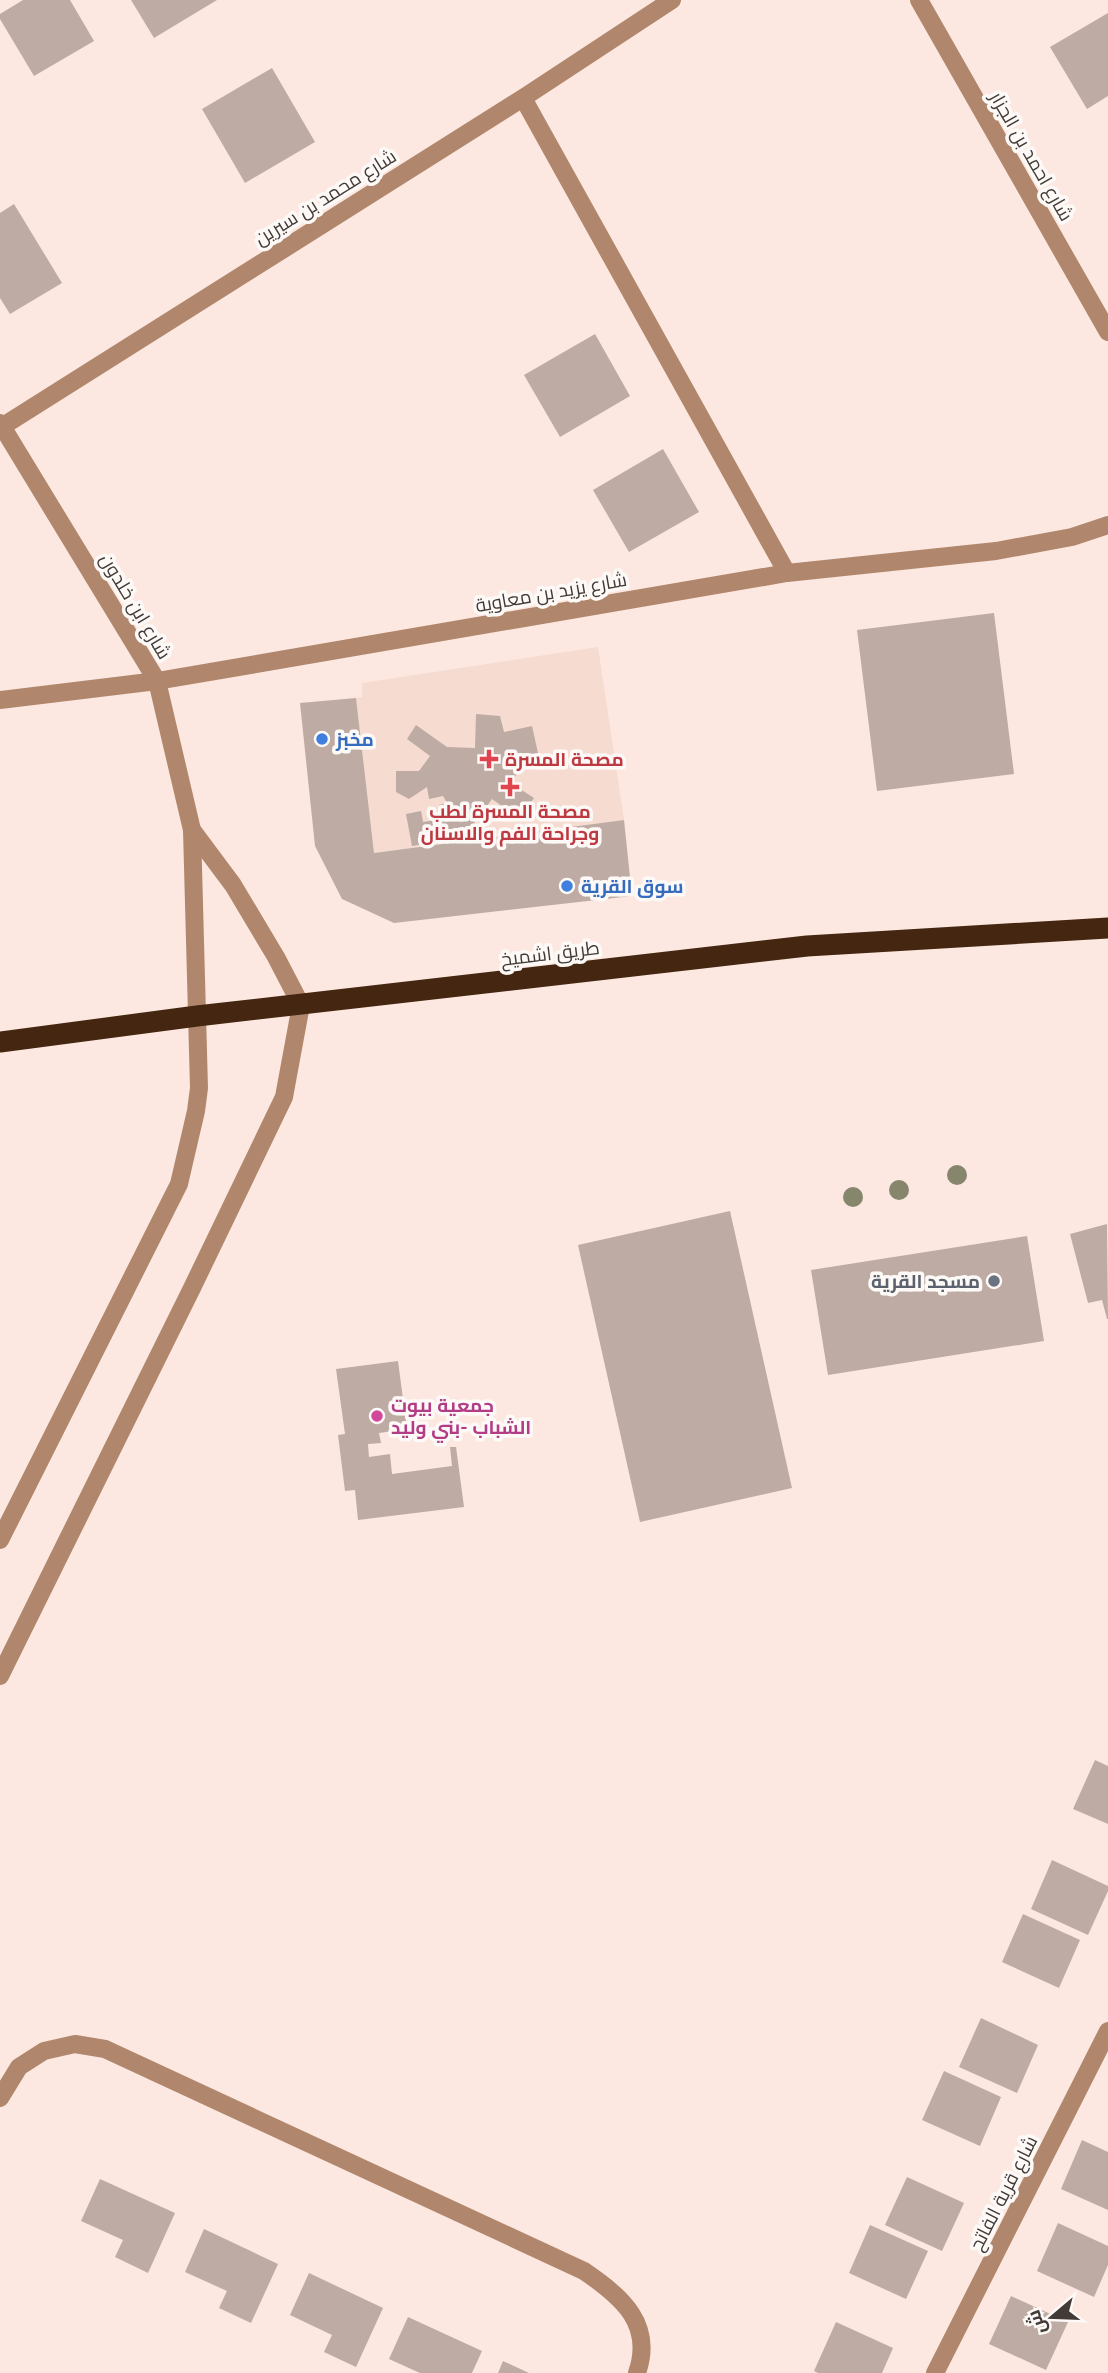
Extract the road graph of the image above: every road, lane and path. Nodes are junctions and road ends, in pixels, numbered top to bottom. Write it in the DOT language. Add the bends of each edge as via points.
graph roads {
  1 [pos="672,0"];
  2 [pos="919,0"];
  3 [pos="523,98"];
  4 [pos="1108,332"];
  5 [pos="1,426"];
  6 [pos="1108,525"];
  7 [pos="787,573"];
  8 [pos="157,681"];
  9 [pos="0,699"];
  10 [pos="192,830"];
  11 [pos="1108,928"];
  12 [pos="301,1005"];
  13 [pos="197,1016"];
  14 [pos="0,1042"];
  15 [pos="0,1540"];
  16 [pos="0,1676"];
  17 [pos="1108,2031"];
  18 [pos="0,2098"];
  19 [pos="637,2373"];
  20 [pos="935,2373"];
  1 -- 3 [label="street, شارع محمد بن سيرين"];
  2 -- 4 [label="street, شارع احمد بن الجزار"];
  3 -- 5 [label="street, شارع محمد بن سيرين"];
  3 -- 7 [label="street"];
  5 -- 8 [label="street, شارع ابن خلدون"];
  6 -- 7 [label="street, شارع يزيد بن معاوية" via="1072,537 996,551"];
  7 -- 8 [label="street, شارع يزيد بن معاوية"];
  8 -- 9 [label="street, شارع يزيد بن معاوية"];
  8 -- 10 [label="street, شارع ابن خلدون"];
  10 -- 12 [label="street" via="239,894"];
  10 -- 13 [label="street"];
  11 -- 12 [label="highway, طريق اشميخ" via="807,946"];
  12 -- 13 [label="highway, طريق اشميخ"];
  12 -- 16 [label="street" via="284,1097"];
  13 -- 14 [label="highway, طريق اشميخ"];
  13 -- 15 [label="street" via="197,1100 179,1184"];
  17 -- 20 [label="street, شارع قرية الفاتح"];
  18 -- 19 [label="street" via="19,2067 44,2050 75,2044 105,2049 584,2271 611,2289 640,2326 643,2355"];
}
